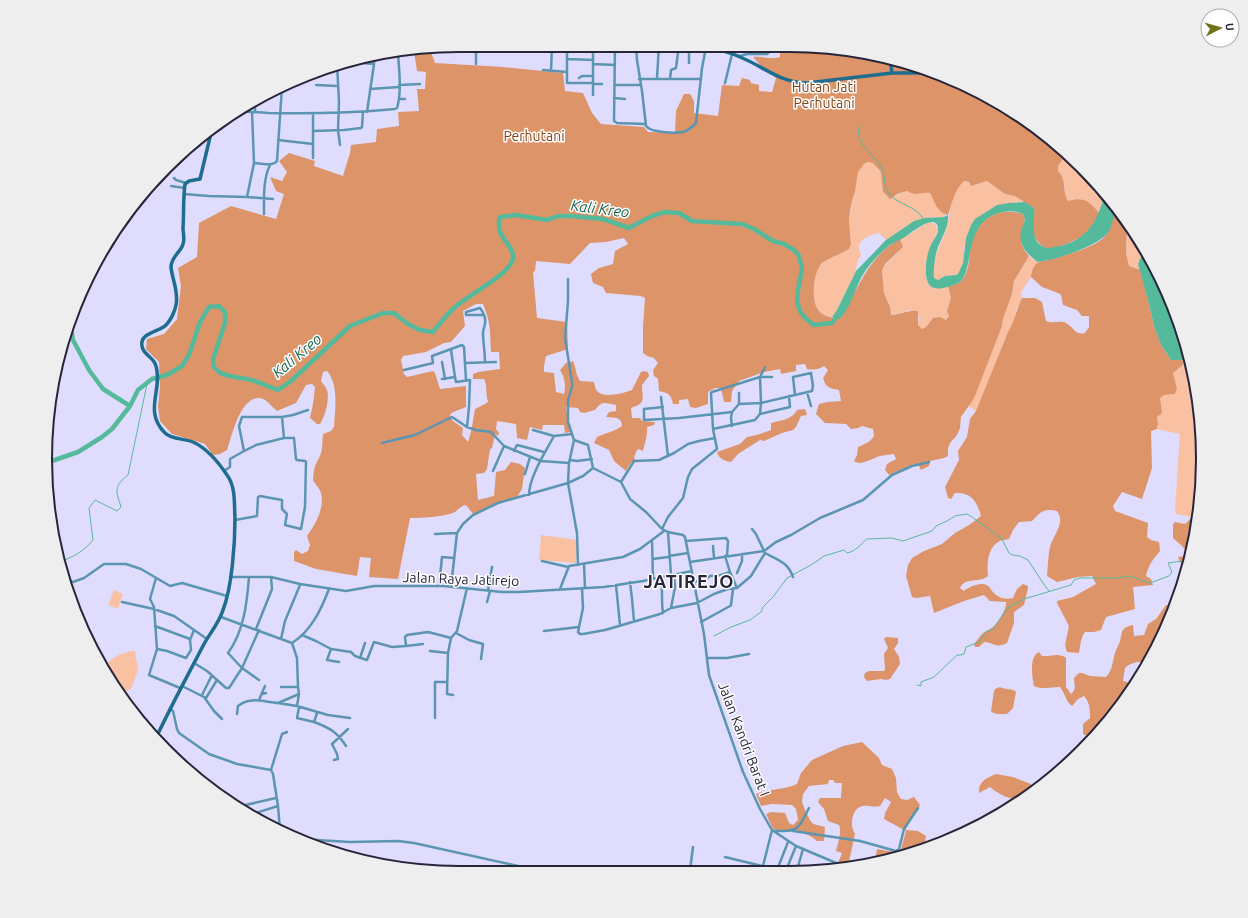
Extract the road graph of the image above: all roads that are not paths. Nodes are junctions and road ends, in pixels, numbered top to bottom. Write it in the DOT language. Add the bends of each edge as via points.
graph roads {
  1 [pos="476,52"];
  2 [pos="552,52"];
  3 [pos="567,52"];
  4 [pos="593,52"];
  5 [pos="615,52"];
  6 [pos="637,52"];
  7 [pos="659,52"];
  8 [pos="678,52"];
  9 [pos="690,52"];
  10 [pos="705,52"];
  11 [pos="727,52"];
  12 [pos="769,52"];
  13 [pos="732,53"];
  14 [pos="740,56"];
  15 [pos="398,57"];
  16 [pos="567,59"];
  17 [pos="593,62"];
  18 [pos="366,63"];
  19 [pos="689,63"];
  20 [pos="374,64"];
  21 [pos="476,64"];
  22 [pos="615,65"];
  23 [pos="891,65"];
  24 [pos="543,70"];
  25 [pos="337,71"];
  26 [pos="551,71"];
  27 [pos="567,72"];
  28 [pos="892,73"];
  29 [pos="917,73"];
  30 [pos="593,76"];
  31 [pos="579,78"];
  32 [pos="639,78"];
  33 [pos="658,78"];
  34 [pos="701,79"];
  35 [pos="670,80"];
  36 [pos="725,83"];
  37 [pos="420,84"];
  38 [pos="593,84"];
  39 [pos="602,84"];
  40 [pos="316,85"];
  41 [pos="615,85"];
  42 [pos="641,85"];
  43 [pos="337,86"];
  44 [pos="399,86"];
  45 [pos="370,89"];
  46 [pos="282,93"];
  47 [pos="593,95"];
  48 [pos="614,98"];
  49 [pos="399,99"];
  50 [pos="406,99"];
  51 [pos="625,99"];
  52 [pos="254,107"];
  53 [pos="248,112"];
  54 [pos="254,112"];
  55 [pos="338,112"];
  56 [pos="365,112"];
  57 [pos="280,113"];
  58 [pos="313,114"];
  59 [pos="646,125"];
  60 [pos="338,130"];
  61 [pos="313,131"];
  62 [pos="210,137"];
  63 [pos="278,140"];
  64 [pos="313,144"];
  65 [pos="340,145"];
  66 [pos="313,158"];
  67 [pos="254,163"];
  68 [pos="270,165"];
  69 [pos="174,178"];
  70 [pos="186,182"];
  71 [pos="171,186"];
  72 [pos="185,188"];
  73 [pos="184,194"];
  74 [pos="248,197"];
  75 [pos="264,198"];
  76 [pos="273,199"];
  77 [pos="264,214"];
  78 [pos="568,278"];
  79 [pos="484,315"];
  80 [pos="451,350"];
  81 [pos="442,362"];
  82 [pos="485,362"];
  83 [pos="496,362"];
  84 [pos="465,363"];
  85 [pos="765,367"];
  86 [pos="404,370"];
  87 [pos="455,377"];
  88 [pos="760,377"];
  89 [pos="772,377"];
  90 [pos="466,380"];
  91 [pos="807,392"];
  92 [pos="738,393"];
  93 [pos="795,395"];
  94 [pos="789,396"];
  95 [pos="661,397"];
  96 [pos="761,403"];
  97 [pos="739,404"];
  98 [pos="811,406"];
  99 [pos="663,407"];
  100 [pos="308,410"];
  101 [pos="732,412"];
  102 [pos="760,414"];
  103 [pos="712,415"];
  104 [pos="282,417"];
  105 [pos="663,419"];
  106 [pos="732,426"];
  107 [pos="467,427"];
  108 [pos="713,429"];
  109 [pos="533,430"];
  110 [pos="572,434"];
  111 [pos="554,436"];
  112 [pos="284,438"];
  113 [pos="715,438"];
  114 [pos="574,440"];
  115 [pos="382,443"];
  116 [pos="504,446"];
  117 [pos="514,450"];
  118 [pos="244,451"];
  119 [pos="544,452"];
  120 [pos="668,456"];
  121 [pos="530,457"];
  122 [pos="592,458"];
  123 [pos="541,461"];
  124 [pos="569,462"];
  125 [pos="930,462"];
  126 [pos="593,468"];
  127 [pos="224,471"];
  128 [pos="493,471"];
  129 [pos="525,474"];
  130 [pos="621,482"];
  131 [pos="568,483"];
  132 [pos="529,494"];
  133 [pos="234,520"];
  134 [pos="752,528"];
  135 [pos="663,530"];
  136 [pos="668,532"];
  137 [pos="457,533"];
  138 [pos="435,534"];
  139 [pos="652,540"];
  140 [pos="686,541"];
  141 [pos="713,546"];
  142 [pos="764,552"];
  143 [pos="688,553"];
  144 [pos="742,554"];
  145 [pos="668,556"];
  146 [pos="726,556"];
  147 [pos="454,558"];
  148 [pos="714,558"];
  149 [pos="653,559"];
  150 [pos="542,561"];
  151 [pos="690,562"];
  152 [pos="584,564"];
  153 [pos="578,565"];
  154 [pos="492,567"];
  155 [pos="568,567"];
  156 [pos="692,571"];
  157 [pos="730,572"];
  158 [pos="737,573"];
  159 [pos="672,575"];
  160 [pos="792,576"];
  161 [pos="230,577"];
  162 [pos="249,577"];
  163 [pos="271,577"];
  164 [pos="661,577"];
  165 [pos="156,578"];
  166 [pos="653,578"];
  167 [pos="71,581"];
  168 [pos="630,582"];
  169 [pos="694,582"];
  170 [pos="300,584"];
  171 [pos="616,585"];
  172 [pos="439,586"];
  173 [pos="451,586"];
  174 [pos="467,588"];
  175 [pos="583,588"];
  176 [pos="737,588"];
  177 [pos="329,589"];
  178 [pos="560,589"];
  179 [pos="733,589"];
  180 [pos="489,590"];
  181 [pos="227,596"];
  182 [pos="122,602"];
  183 [pos="488,602"];
  184 [pos="697,602"];
  185 [pos="671,608"];
  186 [pos="154,609"];
  187 [pos="662,613"];
  188 [pos="221,617"];
  189 [pos="634,621"];
  190 [pos="701,622"];
  191 [pos="242,624"];
  192 [pos="620,625"];
  193 [pos="155,626"];
  194 [pos="579,627"];
  195 [pos="258,629"];
  196 [pos="194,630"];
  197 [pos="544,631"];
  198 [pos="456,633"];
  199 [pos="302,635"];
  200 [pos="451,638"];
  201 [pos="190,639"];
  202 [pos="207,639"];
  203 [pos="281,639"];
  204 [pos="292,643"];
  205 [pos="365,643"];
  206 [pos="423,644"];
  207 [pos="406,646"];
  208 [pos="157,649"];
  209 [pos="331,649"];
  210 [pos="430,651"];
  211 [pos="190,652"];
  212 [pos="448,653"];
  213 [pos="749,654"];
  214 [pos="198,656"];
  215 [pos="360,658"];
  216 [pos="708,658"];
  217 [pos="481,659"];
  218 [pos="340,662"];
  219 [pos="194,663"];
  220 [pos="242,668"];
  221 [pos="212,675"];
  222 [pos="217,680"];
  223 [pos="259,680"];
  224 [pos="447,682"];
  225 [pos="265,686"];
  226 [pos="181,687"];
  227 [pos="281,687"];
  228 [pos="298,687"];
  229 [pos="266,693"];
  230 [pos="262,694"];
  231 [pos="299,694"];
  232 [pos="202,695"];
  233 [pos="453,695"];
  234 [pos="206,698"];
  235 [pos="259,700"];
  236 [pos="278,703"];
  237 [pos="298,706"];
  238 [pos="172,710"];
  239 [pos="317,712"];
  240 [pos="236,714"];
  241 [pos="350,718"];
  242 [pos="435,718"];
  243 [pos="222,719"];
  244 [pos="314,722"];
  245 [pos="348,729"];
  246 [pos="287,732"];
  247 [pos="159,733"];
  248 [pos="340,736"];
  249 [pos="346,746"];
  250 [pos="334,760"];
  251 [pos="271,770"];
  252 [pos="276,798"];
  253 [pos="246,805"];
  254 [pos="278,806"];
  255 [pos="809,808"];
  256 [pos="918,808"];
  257 [pos="258,812"];
  258 [pos="280,824"];
  259 [pos="772,830"];
  260 [pos="793,831"];
  261 [pos="317,840"];
  262 [pos="788,842"];
  263 [pos="796,846"];
  264 [pos="693,847"];
  265 [pos="803,849"];
  266 [pos="725,857"];
  267 [pos="837,863"];
  268 [pos="517,866"];
  269 [pos="691,866"];
  270 [pos="762,866"];
  271 [pos="779,866"];
  272 [pos="788,866"];
  273 [pos="798,866"];
  1 -- 21 [label="street"];
  2 -- 26 [label="street"];
  3 -- 16 [label="street"];
  4 -- 17 [label="street"];
  5 -- 22 [label="street"];
  6 -- 32 [label="street"];
  7 -- 33 [label="street"];
  8 -- 35 [label="street" via="676,68 671,70"];
  9 -- 19 [label="street"];
  10 -- 34 [label="street"];
  11 -- 13 [label="main road"];
  12 -- 14 [label="street"];
  13 -- 14 [label="main road"];
  13 -- 36 [label="street"];
  14 -- 28 [label="main road" via="770,73 795,83"];
  15 -- 44 [label="street"];
  16 -- 17 [label="street"];
  16 -- 27 [label="street"];
  17 -- 22 [label="street"];
  17 -- 30 [label="street"];
  18 -- 20 [label="street"];
  20 -- 45 [label="street"];
  22 -- 41 [label="street"];
  23 -- 28 [label="main road"];
  24 -- 26 [label="street"];
  25 -- 43 [label="street"];
  26 -- 27 [label="street"];
  27 -- 38 [label="street" via="568,84"];
  28 -- 29 [label="main road"];
  30 -- 31 [label="street"];
  30 -- 38 [label="street"];
  32 -- 33 [label="street"];
  32 -- 42 [label="street"];
  33 -- 35 [label="street"];
  34 -- 35 [label="street"];
  34 -- 59 [label="street" via="696,123 693,126 684,132 675,133 650,130"];
  37 -- 44 [label="street"];
  38 -- 39 [label="street"];
  38 -- 47 [label="street"];
  40 -- 43 [label="street"];
  41 -- 42 [label="street"];
  41 -- 48 [label="street"];
  42 -- 59 [label="street"];
  43 -- 55 [label="street"];
  44 -- 45 [label="street"];
  44 -- 49 [label="street"];
  45 -- 56 [label="street"];
  46 -- 57 [label="street"];
  48 -- 51 [label="street"];
  48 -- 59 [label="street" via="615,122"];
  49 -- 50 [label="street"];
  49 -- 56 [label="street" via="397,108"];
  52 -- 54 [label="street"];
  53 -- 54 [label="street"];
  54 -- 57 [label="street"];
  54 -- 67 [label="street"];
  55 -- 56 [label="street"];
  55 -- 58 [label="street"];
  55 -- 60 [label="street"];
  56 -- 60 [label="street" via="361,128"];
  57 -- 58 [label="street"];
  57 -- 63 [label="street"];
  58 -- 61 [label="street"];
  60 -- 61 [label="street"];
  60 -- 65 [label="street"];
  61 -- 64 [label="street"];
  62 -- 70 [label="main road" via="200,179"];
  63 -- 64 [label="street"];
  63 -- 68 [label="street" via="277,161"];
  64 -- 66 [label="street"];
  67 -- 68 [label="street"];
  67 -- 74 [label="street"];
  68 -- 75 [label="street"];
  69 -- 70 [label="street"];
  70 -- 72 [label="main road"];
  71 -- 72 [label="street"];
  72 -- 73 [label="main road"];
  73 -- 74 [label="street"];
  73 -- 127 [label="main road" via="183,244 171,265 177,295 176,306 165,326 141,341 143,350 157,368 154,410 164,433 196,444"];
  74 -- 75 [label="street"];
  75 -- 76 [label="street"];
  75 -- 77 [label="street"];
  78 -- 110 [label="street" via="565,338 572,382 568,400 568,422"];
  79 -- 79 [label="street" via="466,315 466,312 480,308"];
  79 -- 82 [label="street"];
  80 -- 84 [label="street" via="464,346"];
  80 -- 86 [label="street" via="432,356 433,363"];
  80 -- 87 [label="street"];
  81 -- 87 [label="street" via="443,379"];
  82 -- 83 [label="street"];
  82 -- 84 [label="street"];
  84 -- 90 [label="street"];
  85 -- 88 [label="street"];
  87 -- 90 [label="street" via="456,382"];
  88 -- 89 [label="street"];
  88 -- 96 [label="street"];
  88 -- 103 [label="street" via="712,392"];
  90 -- 107 [label="street" via="470,381"];
  91 -- 93 [label="street"];
  91 -- 93 [label="street" via="813,388 810,373 793,377"];
  91 -- 98 [label="street"];
  92 -- 97 [label="street"];
  93 -- 94 [label="street"];
  94 -- 96 [label="street"];
  94 -- 102 [label="street" via="791,407"];
  95 -- 99 [label="street"];
  96 -- 97 [label="street"];
  96 -- 102 [label="street"];
  97 -- 101 [label="street"];
  99 -- 105 [label="street"];
  99 -- 105 [label="street" via="643,410 645,420"];
  100 -- 104 [label="street"];
  101 -- 103 [label="street"];
  101 -- 106 [label="street"];
  102 -- 106 [label="street" via="755,420"];
  103 -- 105 [label="street"];
  103 -- 108 [label="street"];
  104 -- 112 [label="street"];
  104 -- 118 [label="street" via="242,417 239,426"];
  105 -- 120 [label="street"];
  106 -- 108 [label="street"];
  107 -- 115 [label="street" via="452,417 415,435"];
  107 -- 116 [label="street" via="491,432"];
  108 -- 113 [label="street"];
  109 -- 111 [label="street"];
  110 -- 111 [label="street"];
  110 -- 114 [label="street"];
  111 -- 119 [label="street"];
  112 -- 118 [label="street"];
  112 -- 133 [label="street" via="294,438 296,459 306,462 302,529 285,525 287,514 283,510 282,500 260,496 257,516"];
  113 -- 120 [label="street" via="688,444"];
  113 -- 135 [label="street" via="716,451 692,469 683,498 668,517"];
  114 -- 122 [label="street" via="588,445"];
  114 -- 124 [label="street"];
  116 -- 117 [label="street"];
  116 -- 128 [label="street"];
  117 -- 119 [label="street" via="517,444"];
  117 -- 121 [label="street"];
  118 -- 127 [label="street" via="230,459 230,468"];
  119 -- 123 [label="street"];
  120 -- 130 [label="street" via="659,460 634,461"];
  121 -- 123 [label="street"];
  121 -- 129 [label="street"];
  122 -- 124 [label="street"];
  122 -- 126 [label="street"];
  123 -- 124 [label="street"];
  123 -- 132 [label="street"];
  124 -- 131 [label="street"];
  125 -- 142 [label="street" via="912,466 892,475 863,500 820,518 776,542"];
  126 -- 130 [label="street"];
  126 -- 131 [label="street"];
  127 -- 133 [label="main road" via="232,487"];
  130 -- 135 [label="street" via="630,499"];
  131 -- 132 [label="street"];
  131 -- 153 [label="street" via="577,533"];
  132 -- 137 [label="street" via="498,503 480,512 463,524"];
  133 -- 161 [label="main road"];
  134 -- 142 [label="street"];
  135 -- 136 [label="street"];
  135 -- 139 [label="street"];
  136 -- 140 [label="street" via="683,535"];
  136 -- 145 [label="street"];
  137 -- 138 [label="street"];
  137 -- 147 [label="street"];
  139 -- 149 [label="street"];
  139 -- 152 [label="street" via="623,557"];
  140 -- 143 [label="street, Jalan Kandri Barat I"];
  140 -- 146 [label="street" via="726,538"];
  141 -- 148 [label="street"];
  142 -- 144 [label="street"];
  142 -- 160 [label="street" via="783,561"];
  142 -- 176 [label="street" via="751,576"];
  143 -- 145 [label="street"];
  143 -- 151 [label="street, Jalan Kandri Barat I"];
  144 -- 146 [label="street"];
  144 -- 158 [label="street" via="742,563"];
  145 -- 149 [label="street"];
  145 -- 159 [label="street"];
  146 -- 148 [label="street"];
  146 -- 157 [label="street"];
  147 -- 172 [label="street" via="442,557"];
  147 -- 173 [label="street"];
  148 -- 151 [label="street"];
  149 -- 166 [label="street"];
  150 -- 155 [label="street"];
  151 -- 156 [label="street, Jalan Kandri Barat I"];
  152 -- 153 [label="street"];
  152 -- 175 [label="street"];
  153 -- 155 [label="street"];
  154 -- 180 [label="street"];
  155 -- 178 [label="street"];
  156 -- 159 [label="street, Jalan Raya Jatirejo"];
  156 -- 169 [label="street, Jalan Kandri Barat I"];
  157 -- 169 [label="street"];
  157 -- 176 [label="street"];
  159 -- 164 [label="street, Jalan Raya Jatirejo"];
  159 -- 185 [label="street" via="675,587"];
  161 -- 162 [label="street, Jalan Raya Jatirejo"];
  161 -- 181 [label="main road"];
  162 -- 163 [label="street, Jalan Raya Jatirejo"];
  162 -- 191 [label="street"];
  163 -- 170 [label="street, Jalan Raya Jatirejo"];
  163 -- 195 [label="street" via="272,590"];
  164 -- 166 [label="street, Jalan Raya Jatirejo"];
  164 -- 187 [label="street"];
  165 -- 167 [label="street" via="129,565 107,564 84,578"];
  165 -- 181 [label="street" via="170,586 182,583"];
  165 -- 186 [label="street" via="150,597"];
  166 -- 168 [label="street, Jalan Raya Jatirejo"];
  168 -- 171 [label="street, Jalan Raya Jatirejo"];
  168 -- 189 [label="street"];
  169 -- 184 [label="street, Jalan Kandri Barat I"];
  170 -- 177 [label="street, Jalan Raya Jatirejo"];
  170 -- 203 [label="street" via="285,621"];
  171 -- 175 [label="street, Jalan Raya Jatirejo"];
  171 -- 192 [label="street"];
  172 -- 173 [label="street, Jalan Raya Jatirejo"];
  172 -- 177 [label="street, Jalan Raya Jatirejo" via="374,586 346,591"];
  173 -- 174 [label="street, Jalan Raya Jatirejo"];
  174 -- 180 [label="street, Jalan Raya Jatirejo"];
  174 -- 198 [label="street"];
  175 -- 178 [label="street, Jalan Raya Jatirejo"];
  175 -- 194 [label="street" via="583,608"];
  176 -- 179 [label="street"];
  177 -- 199 [label="street" via="316,617"];
  178 -- 180 [label="street, Jalan Raya Jatirejo" via="519,592"];
  179 -- 184 [label="street"];
  179 -- 190 [label="street" via="732,605"];
  180 -- 183 [label="street"];
  181 -- 188 [label="main road"];
  182 -- 186 [label="street"];
  184 -- 185 [label="street"];
  184 -- 190 [label="street, Jalan Kandri Barat I"];
  185 -- 187 [label="street"];
  186 -- 193 [label="street"];
  186 -- 196 [label="street" via="174,616"];
  187 -- 189 [label="street"];
  188 -- 191 [label="street"];
  188 -- 202 [label="main road"];
  189 -- 192 [label="street"];
  190 -- 216 [label="street, Jalan Kandri Barat I"];
  191 -- 195 [label="street"];
  191 -- 220 [label="street" via="228,653"];
  192 -- 194 [label="street" via="584,634 578,632"];
  193 -- 201 [label="street"];
  193 -- 208 [label="street"];
  194 -- 197 [label="street"];
  195 -- 203 [label="street"];
  195 -- 220 [label="street"];
  196 -- 201 [label="street"];
  196 -- 202 [label="street"];
  198 -- 200 [label="street"];
  198 -- 217 [label="street" via="483,644"];
  199 -- 204 [label="street"];
  199 -- 209 [label="street"];
  200 -- 207 [label="street" via="428,632 407,635"];
  200 -- 212 [label="street"];
  201 -- 211 [label="street"];
  202 -- 214 [label="main road"];
  203 -- 204 [label="street"];
  204 -- 228 [label="street"];
  205 -- 215 [label="street"];
  206 -- 207 [label="street"];
  207 -- 215 [label="street" via="392,647 374,642 368,660"];
  208 -- 211 [label="street" via="185,658"];
  208 -- 226 [label="street" via="149,675"];
  209 -- 215 [label="street" via="351,652"];
  209 -- 218 [label="street" via="327,660"];
  210 -- 212 [label="street"];
  211 -- 214 [label="street"];
  212 -- 224 [label="street"];
  213 -- 216 [label="street"];
  214 -- 219 [label="main road"];
  216 -- 259 [label="street, Jalan Kandri Barat I" via="710,675 743,772"];
  219 -- 221 [label="street"];
  219 -- 226 [label="main road"];
  220 -- 222 [label="street" via="229,688"];
  220 -- 223 [label="street"];
  221 -- 222 [label="street"];
  221 -- 232 [label="street"];
  222 -- 234 [label="street"];
  224 -- 233 [label="street" via="447,694"];
  224 -- 242 [label="street" via="435,682"];
  225 -- 230 [label="street"];
  226 -- 232 [label="street"];
  226 -- 238 [label="main road"];
  227 -- 228 [label="street"];
  228 -- 231 [label="street"];
  229 -- 230 [label="street"];
  230 -- 235 [label="street"];
  231 -- 236 [label="street"];
  231 -- 237 [label="street"];
  232 -- 234 [label="street"];
  234 -- 243 [label="street"];
  235 -- 236 [label="street"];
  235 -- 240 [label="street" via="243,702 238,706"];
  236 -- 237 [label="street"];
  237 -- 239 [label="street"];
  237 -- 244 [label="street" via="297,718"];
  238 -- 247 [label="main road"];
  238 -- 251 [label="street" via="179,733 209,754 237,764"];
  239 -- 241 [label="street"];
  239 -- 244 [label="street"];
  244 -- 248 [label="street"];
  245 -- 248 [label="street"];
  246 -- 251 [label="street" via="282,734"];
  248 -- 249 [label="street"];
  248 -- 250 [label="street" via="332,744 338,756 338,759"];
  251 -- 252 [label="street"];
  252 -- 253 [label="street"];
  252 -- 254 [label="street"];
  254 -- 257 [label="street"];
  254 -- 258 [label="street"];
  255 -- 260 [label="street" via="799,827"];
  256 -- 260 [label="street" via="904,828 896,851 860,841"];
  259 -- 260 [label="street"];
  259 -- 262 [label="street"];
  259 -- 270 [label="street"];
  261 -- 268 [label="street" via="414,843"];
  262 -- 263 [label="street"];
  262 -- 271 [label="street"];
  263 -- 265 [label="street"];
  263 -- 272 [label="street"];
  264 -- 269 [label="street"];
  265 -- 267 [label="street"];
  265 -- 273 [label="street"];
  266 -- 270 [label="street"];
}
